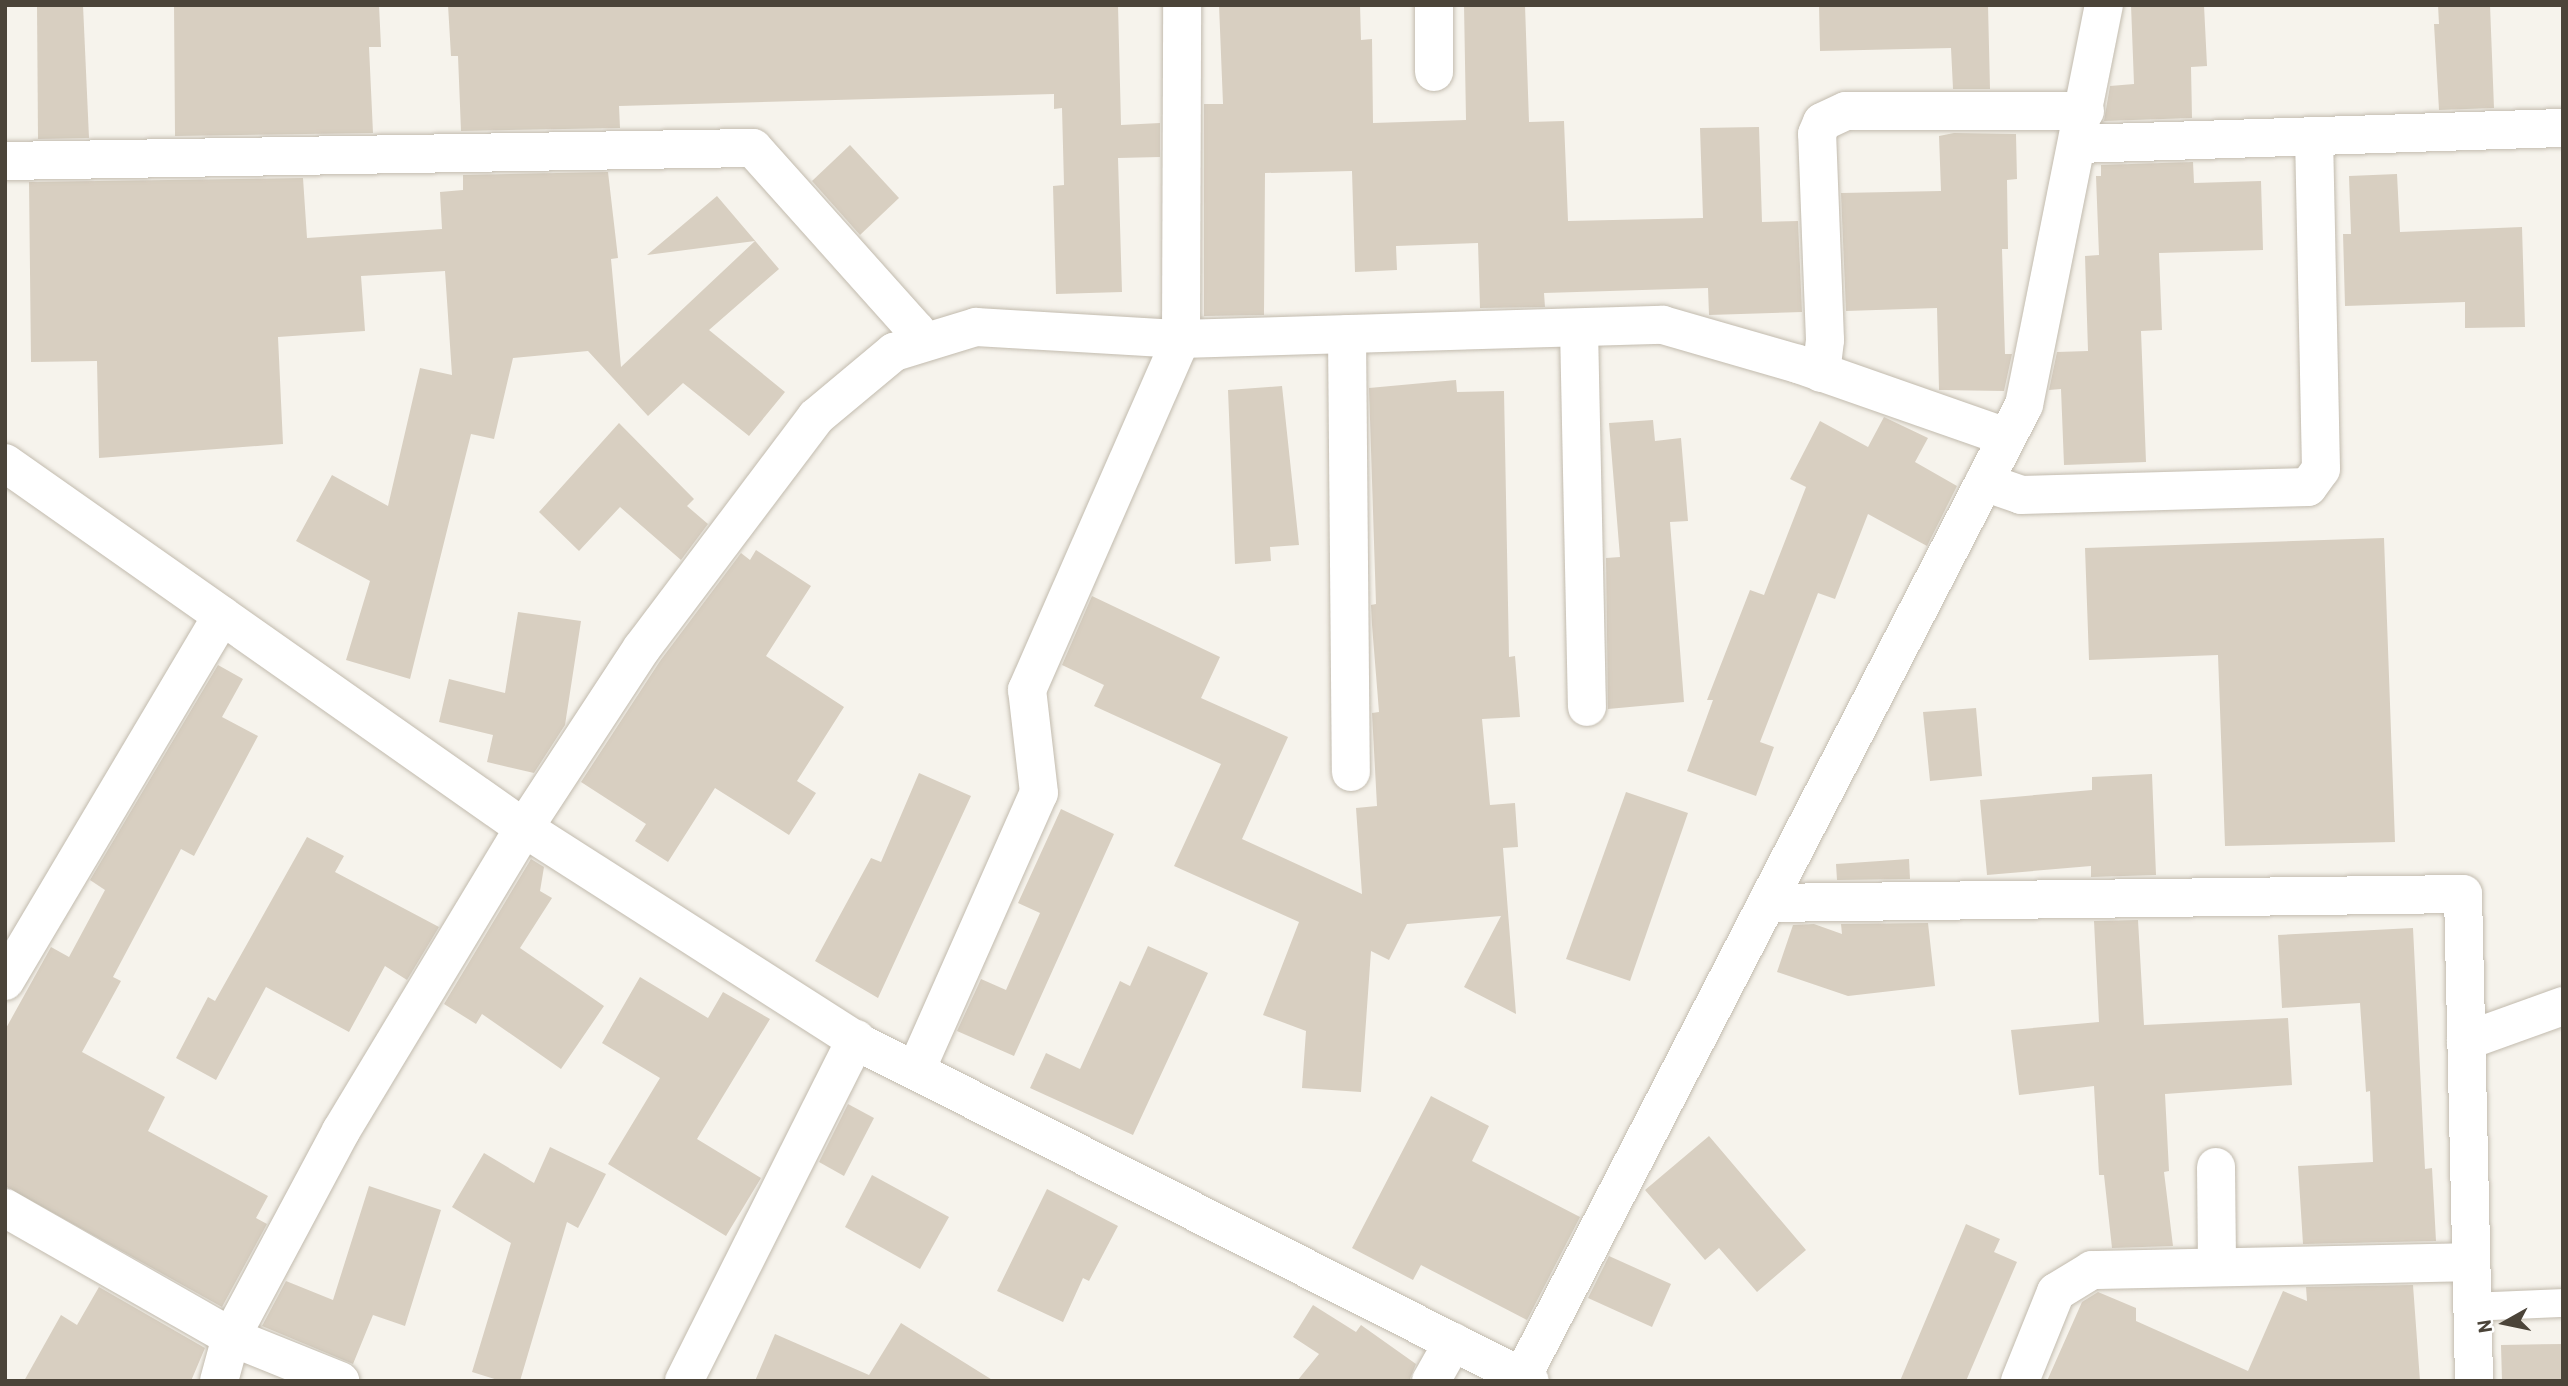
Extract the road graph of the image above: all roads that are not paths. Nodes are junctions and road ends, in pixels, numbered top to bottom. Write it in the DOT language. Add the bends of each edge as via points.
graph roads {
  1 [pos="1182,5"];
  2 [pos="1434,5"];
  3 [pos="2104,5"];
  4 [pos="1434,72"];
  5 [pos="2082,128"];
  6 [pos="2563,128"];
  7 [pos="2314,138"];
  8 [pos="5,161"];
  9 [pos="1579,328"];
  10 [pos="1347,334"];
  11 [pos="1181,339"];
  12 [pos="921,343"];
  13 [pos="1821,373"];
  14 [pos="2007,437"];
  15 [pos="5,463"];
  16 [pos="1984,482"];
  17 [pos="222,616"];
  18 [pos="1587,707"];
  19 [pos="1351,772"];
  20 [pos="524,828"];
  21 [pos="1767,903"];
  22 [pos="5,981"];
  23 [pos="2563,1006"];
  24 [pos="856,1039"];
  25 [pos="2466,1041"];
  26 [pos="916,1070"];
  27 [pos="2216,1167"];
  28 [pos="5,1208"];
  29 [pos="2470,1262"];
  30 [pos="2217,1265"];
  31 [pos="2563,1303"];
  32 [pos="2471,1307"];
  33 [pos="232,1337"];
  34 [pos="1453,1342"];
  35 [pos="1526,1379"];
  36 [pos="219,1381"];
  37 [pos="340,1381"];
  38 [pos="684,1381"];
  39 [pos="1431,1381"];
  40 [pos="2020,1381"];
  41 [pos="2474,1381"];
  1 -- 11 [label="street"];
  2 -- 4 [label="street"];
  3 -- 5 [label="street"];
  5 -- 7 [label="street"];
  5 -- 13 [label="street" via="1846,111 1822,122 1816,134 1825,340"];
  5 -- 14 [label="street" via="2024,405"];
  6 -- 7 [label="street"];
  7 -- 16 [label="street" via="2321,469 2308,487 2021,495"];
  8 -- 12 [label="street" via="753,148 916,330"];
  9 -- 10 [label="street"];
  9 -- 13 [label="street" via="1663,325"];
  9 -- 18 [label="street"];
  10 -- 11 [label="street"];
  10 -- 19 [label="street"];
  11 -- 12 [label="street" via="976,327"];
  11 -- 26 [label="street" via="1027,690 1039,793"];
  12 -- 20 [label="street" via="894,352 816,417 642,648"];
  13 -- 14 [label="street"];
  14 -- 16 [label="street"];
  15 -- 17 [label="street"];
  16 -- 21 [label="street"];
  17 -- 20 [label="street"];
  17 -- 22 [label="street"];
  20 -- 24 [label="street"];
  20 -- 33 [label="street" via="341,1131"];
  21 -- 25 [label="street" via="2463,894"];
  21 -- 35 [label="street"];
  23 -- 25 [label="street"];
  24 -- 26 [label="street"];
  24 -- 38 [label="street"];
  25 -- 29 [label="street"];
  26 -- 34 [label="street"];
  27 -- 30 [label="street"];
  28 -- 33 [label="street"];
  29 -- 30 [label="street"];
  29 -- 32 [label="street"];
  30 -- 40 [label="street" via="2120,1266 2077,1275 2056,1292"];
  31 -- 32 [label="lane"];
  32 -- 41 [label="street"];
  33 -- 36 [label="street"];
  33 -- 37 [label="street"];
  34 -- 35 [label="street"];
  34 -- 39 [label="street"];
}
